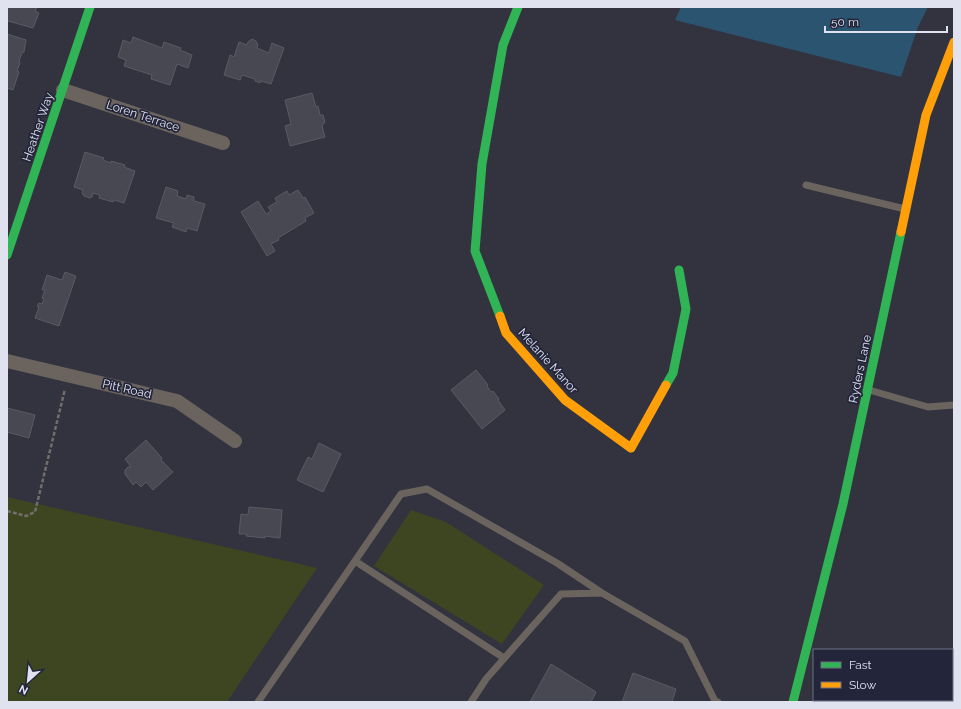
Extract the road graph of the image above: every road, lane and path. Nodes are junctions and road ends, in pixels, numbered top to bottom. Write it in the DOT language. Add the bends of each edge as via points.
graph roads {
  1 [pos="90,7"];
  2 [pos="518,7"];
  3 [pos="954,42"];
  4 [pos="63,90"];
  5 [pos="223,142"];
  6 [pos="806,185"];
  7 [pos="906,209"];
  8 [pos="7,255"];
  9 [pos="679,270"];
  10 [pos="7,361"];
  11 [pos="68,375"];
  12 [pos="868,389"];
  13 [pos="954,405"];
  14 [pos="235,441"];
  15 [pos="7,512"];
  16 [pos="355,561"];
  17 [pos="602,593"];
  18 [pos="504,658"];
  19 [pos="258,702"];
  20 [pos="471,702"];
  21 [pos="718,702"];
  22 [pos="793,702"];
  1 -- 4 [label="street, Heather Way"];
  2 -- 9 [label="street, Melanie Manor" via="502,52 482,164 475,251 506,333 566,400 631,448 673,373 686,308"];
  3 -- 7 [label="street, Ryders Lane" via="926,115"];
  4 -- 5 [label="street, Loren Terrace"];
  4 -- 8 [label="street, Heather Way"];
  6 -- 7 [label="lane"];
  7 -- 12 [label="street, Ryders Lane"];
  10 -- 11 [label="street, Pitt Road"];
  11 -- 14 [label="street, Pitt Road" via="178,401"];
  11 -- 15 [label="path" via="37,508 33,514 26,516"];
  12 -- 13 [label="lane" via="928,407"];
  12 -- 22 [label="street, Ryders Lane" via="843,504"];
  16 -- 17 [label="lane" via="401,494 427,488 557,563"];
  16 -- 18 [label="lane"];
  16 -- 19 [label="lane"];
  17 -- 18 [label="lane" via="561,594"];
  17 -- 21 [label="lane" via="685,641 714,701"];
  18 -- 20 [label="lane"];
}
